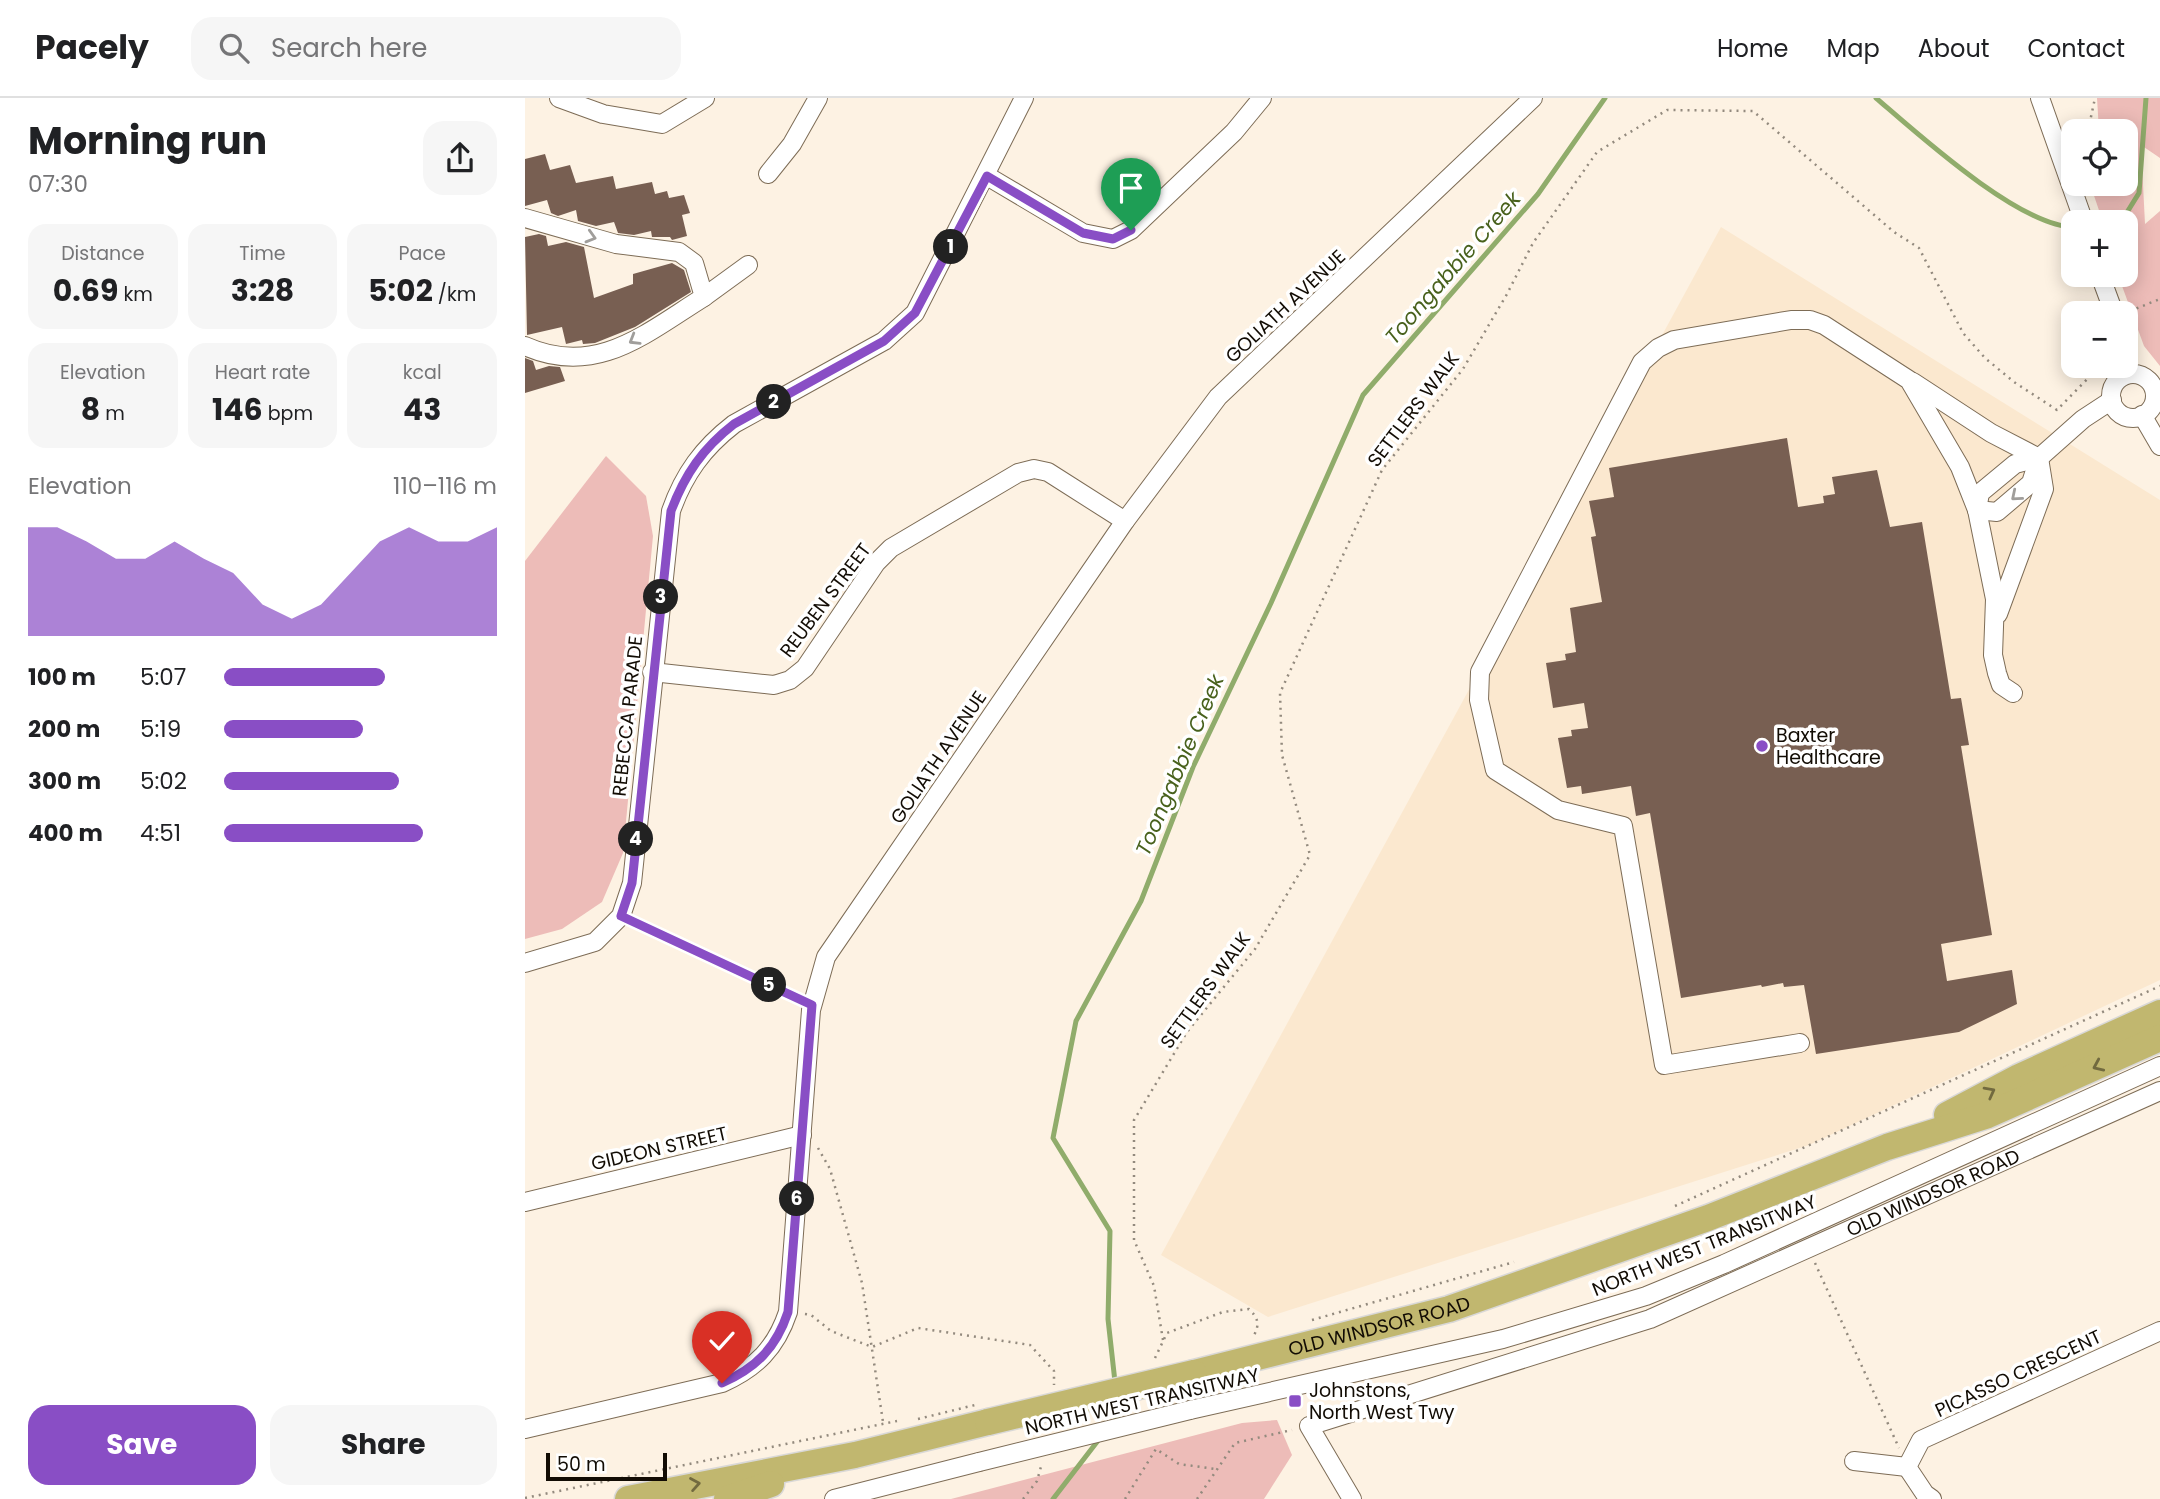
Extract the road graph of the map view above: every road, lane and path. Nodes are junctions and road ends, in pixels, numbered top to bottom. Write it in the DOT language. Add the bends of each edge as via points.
graph roads {
  1 [pos="559,98"];
  2 [pos="705,98"];
  3 [pos="818,98"];
  4 [pos="1024,98"];
  5 [pos="1262,98"];
  6 [pos="2041,98"];
  7 [pos="2095,98"];
  8 [pos="1526,101"];
  9 [pos="2091,119"];
  10 [pos="768,174"];
  11 [pos="987,176"];
  12 [pos="2080,210"];
  13 [pos="525,218"];
  14 [pos="748,265"];
  15 [pos="704,297"];
  16 [pos="2160,299"];
  17 [pos="2138,308"];
  18 [pos="525,346"];
  19 [pos="2138,372"];
  20 [pos="2088,378"];
  21 [pos="2120,378"];
  22 [pos="1909,380"];
  23 [pos="2112,400"];
  24 [pos="2142,415"];
  25 [pos="2160,446"];
  26 [pos="2039,458"];
  27 [pos="1977,510"];
  28 [pos="1125,521"];
  29 [pos="1993,627"];
  30 [pos="652,672"];
  31 [pos="2013,693"];
  32 [pos="621,916"];
  33 [pos="525,963"];
  34 [pos="2160,986"];
  35 [pos="812,1005"];
  36 [pos="2160,1013"];
  37 [pos="2160,1038"];
  38 [pos="1800,1043"];
  39 [pos="2160,1066"];
  40 [pos="2160,1091"];
  41 [pos="802,1135"];
  42 [pos="1887,1147"];
  43 [pos="525,1202"];
  44 [pos="1675,1206"];
  45 [pos="1808,1247"];
  46 [pos="1520,1260"];
  47 [pos="788,1312"];
  48 [pos="1306,1322"];
  49 [pos="2160,1331"];
  50 [pos="1266,1333"];
  51 [pos="1163,1340"];
  52 [pos="872,1347"];
  53 [pos="1155,1358"];
  54 [pos="1054,1371"];
  55 [pos="918,1419"];
  56 [pos="883,1422"];
  57 [pos="1309,1426"];
  58 [pos="525,1429"];
  59 [pos="855,1455"];
  60 [pos="1854,1461"];
  61 [pos="1907,1467"];
  62 [pos="1215,1469"];
  63 [pos="1037,1481"];
  64 [pos="525,1498"];
  65 [pos="628,1499"];
  66 [pos="727,1499"];
  67 [pos="834,1499"];
  68 [pos="1023,1499"];
  69 [pos="1125,1499"];
  70 [pos="1197,1499"];
  71 [pos="1352,1499"];
  72 [pos="1932,1499"];
  1 -- 2 [label="street" via="603,114 662,124"];
  3 -- 10 [label="street" via="792,144"];
  4 -- 11 [label="street, REBECCA PARADE"];
  5 -- 11 [label="street" via="1234,132 1131,230 1113,239 1083,233"];
  6 -- 12 [label="street"];
  7 -- 9 [label="path"];
  8 -- 28 [label="street, GOLIATH AVENUE" via="1219,397"];
  11 -- 30 [label="street, REBECCA PARADE" via="915,313 884,341 734,424 699,455 671,511"];
  13 -- 15 [label="street, one-way" via="624,246 679,252 694,263"];
  14 -- 15 [label="street"];
  15 -- 18 [label="street, one-way" via="625,346 596,357 552,357"];
  16 -- 17 [label="path"];
  19 -- 24 [label="street" via="2153,386 2152,407"];
  20 -- 51 [label="path, SETTLERS WALK" via="2057,410 2014,383 1963,333 1919,248 1894,232 1753,111 1667,110 1597,152 1532,243 1463,369 1382,470 1280,693 1282,755 1310,855 1255,949 1187,1032 1134,1120 1134,1240 1154,1286"];
  21 -- 23 [label="street"];
  22 -- 26 [label="street"];
  22 -- 27 [label="street" via="1959,467"];
  22 -- 38 [label="street" via="1810,320 1674,340 1658,348 1630,380 1480,673 1479,699 1495,770 1558,810 1623,826 1664,1065"];
  23 -- 24 [label="street" via="2123,415"];
  23 -- 26 [label="street"];
  24 -- 25 [label="street"];
  26 -- 27 [label="street" via="2015,464 1980,493"];
  26 -- 27 [label="street, one-way" via="2031,483 1997,512"];
  26 -- 29 [label="street" via="2044,489"];
  27 -- 29 [label="street" via="1995,599"];
  28 -- 30 [label="street, REUBEN STREET" via="1059,477 1034,469 1018,473 891,548 876,562 805,668 790,680 774,685"];
  28 -- 35 [label="street, GOLIATH AVENUE" via="826,957"];
  29 -- 31 [label="street" via="1997,673 2001,685"];
  30 -- 32 [label="street, REBECCA PARADE" via="632,883"];
  32 -- 33 [label="street, REBECCA PARADE" via="596,942"];
  32 -- 35 [label="path"];
  34 -- 44 [label="path"];
  35 -- 41 [label="street, GOLIATH AVENUE"];
  42 -- 36 [label="highway, OLD WINDSOR ROAD, one-way" via="2018,1077"];
  37 -- 42 [label="highway, OLD WINDSOR ROAD, one-way" via="1988,1115"];
  39 -- 67 [label="street, NORTH WEST TRANSITWAY, bridge" via="1724,1265 1646,1296 1503,1339 1190,1409"];
  40 -- 45 [label="street, OLD WINDSOR ROAD"];
  41 -- 43 [label="street, GIDEON STREET"];
  41 -- 47 [label="street, GOLIATH AVENUE"];
  41 -- 52 [label="path" via="813,1141 830,1169 862,1283"];
  42 -- 59 [label="highway, OLD WINDSOR ROAD, bridge" via="1709,1218 1449,1309"];
  45 -- 57 [label="street, OLD WINDSOR ROAD" via="1650,1319"];
  45 -- 61 [label="path"];
  46 -- 48 [label="path"];
  47 -- 52 [label="path" via="811,1315 831,1331"];
  47 -- 58 [label="street, GOLIATH AVENUE" via="780,1336 746,1373 722,1383"];
  49 -- 61 [label="street, PICASSO CRESCENT" via="1921,1440"];
  50 -- 51 [label="path" via="1253,1337 1257,1316 1249,1309 1223,1312 1167,1333"];
  51 -- 53 [label="path"];
  52 -- 54 [label="path" via="918,1328 1030,1345"];
  52 -- 56 [label="path"];
  55 -- 56 [label="path"];
  56 -- 64 [label="path"];
  57 -- 62 [label="path" via="1235,1443"];
  57 -- 71 [label="street"];
  65 -- 59 [label="highway, OLD WINDSOR ROAD, one-way"];
  59 -- 66 [label="highway, OLD WINDSOR ROAD"];
  60 -- 61 [label="street"];
  61 -- 72 [label="street"];
  62 -- 69 [label="path" via="1179,1464 1156,1448"];
  62 -- 70 [label="path"];
  63 -- 68 [label="path"];
}
